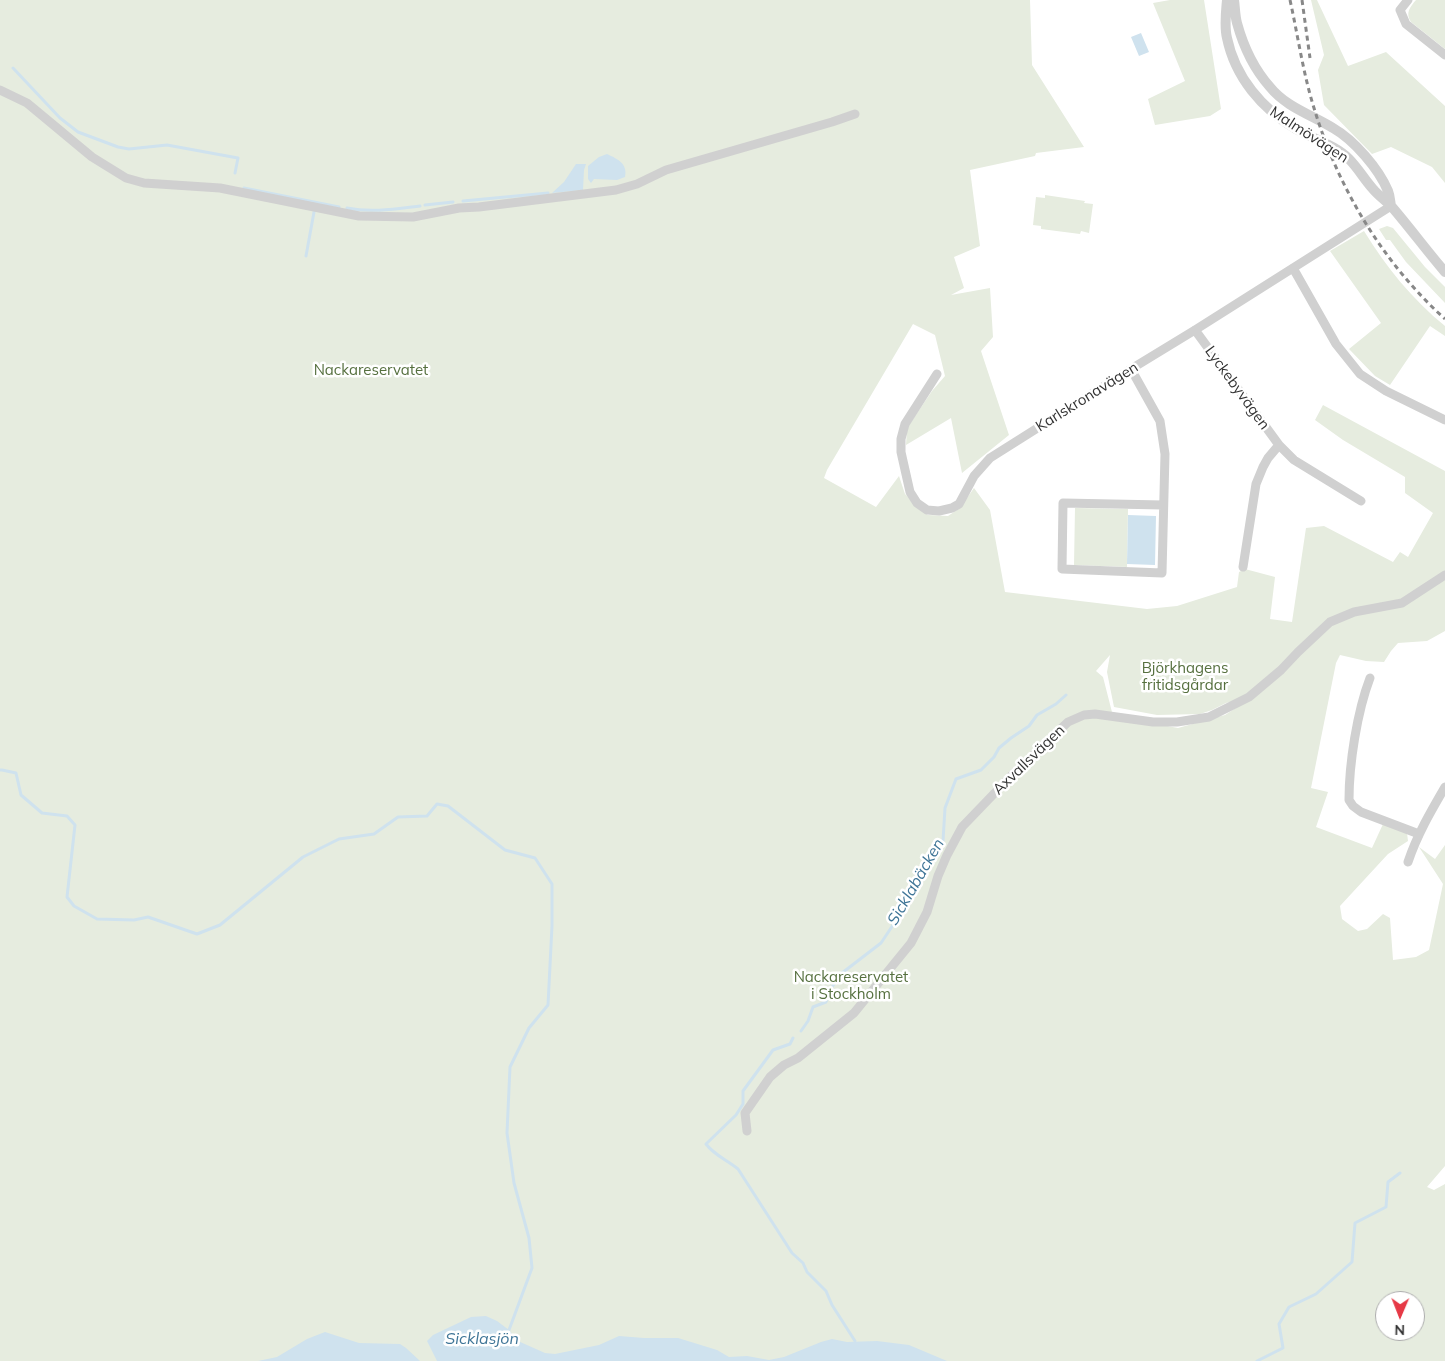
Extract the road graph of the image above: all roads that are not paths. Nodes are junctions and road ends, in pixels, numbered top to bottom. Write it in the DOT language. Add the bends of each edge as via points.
graph roads {
  1 [pos="1227,0"];
  2 [pos="1234,0"];
  3 [pos="1408,0"];
  4 [pos="1445,55"];
  5 [pos="0,90"];
  6 [pos="855,114"];
  7 [pos="1391,206"];
  8 [pos="1292,268"];
  9 [pos="1445,272"];
  10 [pos="1195,330"];
  11 [pos="1131,369"];
  12 [pos="937,374"];
  13 [pos="1445,420"];
  14 [pos="1279,445"];
  15 [pos="1361,501"];
  16 [pos="1164,506"];
  17 [pos="1243,567"];
  18 [pos="1445,575"];
  19 [pos="1370,678"];
  20 [pos="1445,787"];
  21 [pos="1419,834"];
  22 [pos="1408,862"];
  23 [pos="748,1131"];
  1 -- 7 [label="street, Malmövägen" via="1227,37 1244,80 1276,116 1341,152"];
  2 -- 7 [label="street, Malmövägen" via="1236,21 1245,46 1270,87 1287,103 1342,133 1355,145 1376,170 1388,192"];
  3 -- 4 [label="street" via="1400,10 1406,24"];
  5 -- 6 [label="street" via="27,103 92,157 126,178 144,183 220,188 359,216 413,217 460,208 616,190 638,184 666,170"];
  7 -- 8 [label="street, Karlskronavägen"];
  7 -- 9 [label="street, Malmövägen"];
  8 -- 10 [label="street, Karlskronavägen"];
  8 -- 13 [label="street" via="1336,344 1360,374 1386,391"];
  10 -- 11 [label="street, Karlskronavägen"];
  10 -- 14 [label="street, Lyckebyvägen"];
  11 -- 12 [label="street, Karlskronavägen" via="990,458 974,476 959,504 939,512 927,510 910,492 901,439 905,424"];
  11 -- 16 [label="street" via="1160,421 1165,454"];
  14 -- 15 [label="street, Lyckebyvägen" via="1294,460"];
  14 -- 17 [label="street, Lyckebyvägen" via="1268,458 1256,484"];
  16 -- 16 [label="street" via="1063,503 1062,569 1162,573"];
  18 -- 23 [label="street, Axvallsvägen" via="1402,603 1354,612 1330,622 1249,697 1209,717 1153,722 1095,714 1068,722 962,828 947,855 927,912 911,944 854,1013 770,1077 745,1113"];
  19 -- 21 [label="street" via="1363,696 1354,745 1349,800 1361,812"];
  20 -- 21 [label="street"];
  21 -- 22 [label="street"];
}
